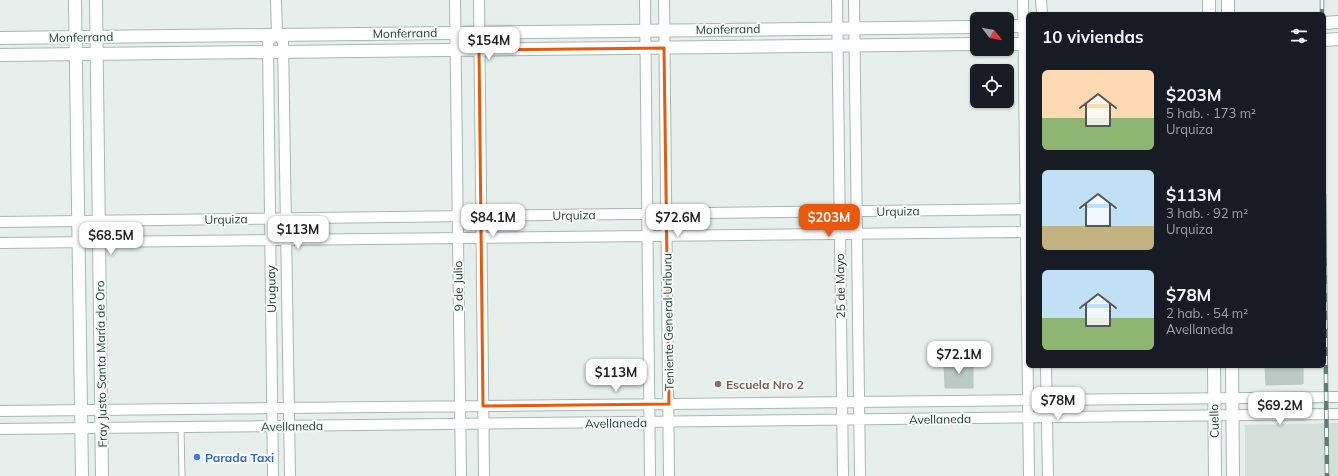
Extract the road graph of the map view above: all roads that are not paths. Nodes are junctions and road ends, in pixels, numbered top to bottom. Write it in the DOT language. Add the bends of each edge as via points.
graph roads {
  1 [pos="75,0"];
  2 [pos="96,0"];
  3 [pos="276,0"];
  4 [pos="455,0"];
  5 [pos="479,0"];
  6 [pos="645,0"];
  7 [pos="664,0"];
  8 [pos="837,0"];
  9 [pos="854,0"];
  10 [pos="1023,0"];
  11 [pos="1042,0"];
  12 [pos="1209,0"];
  13 [pos="1228,0"];
  14 [pos="1042,12"];
  15 [pos="1210,12"];
  16 [pos="1228,12"];
  17 [pos="1338,22"];
  18 [pos="1326,23"];
  19 [pos="970,26"];
  20 [pos="1014,26"];
  21 [pos="1026,26"];
  22 [pos="837,28"];
  23 [pos="854,28"];
  24 [pos="645,30"];
  25 [pos="664,30"];
  26 [pos="455,32"];
  27 [pos="479,32"];
  28 [pos="277,34"];
  29 [pos="76,37"];
  30 [pos="96,37"];
  31 [pos="0,38"];
  32 [pos="1326,40"];
  33 [pos="1338,40"];
  34 [pos="970,44"];
  35 [pos="1014,44"];
  36 [pos="1026,44"];
  37 [pos="837,46"];
  38 [pos="854,46"];
  39 [pos="645,48"];
  40 [pos="664,48"];
  41 [pos="456,50"];
  42 [pos="480,50"];
  43 [pos="268,52"];
  44 [pos="284,52"];
  45 [pos="76,54"];
  46 [pos="97,54"];
  47 [pos="0,55"];
  48 [pos="1026,209"];
  49 [pos="839,211"];
  50 [pos="857,211"];
  51 [pos="666,213"];
  52 [pos="647,214"];
  53 [pos="458,216"];
  54 [pos="481,216"];
  55 [pos="270,218"];
  56 [pos="286,218"];
  57 [pos="99,220"];
  58 [pos="78,221"];
  59 [pos="0,222"];
  60 [pos="1026,232"];
  61 [pos="840,234"];
  62 [pos="857,234"];
  63 [pos="647,236"];
  64 [pos="666,236"];
  65 [pos="458,238"];
  66 [pos="482,238"];
  67 [pos="270,240"];
  68 [pos="286,240"];
  69 [pos="79,242"];
  70 [pos="99,242"];
  71 [pos="0,243"];
  72 [pos="1028,368"];
  73 [pos="1046,368"];
  74 [pos="1214,368"];
  75 [pos="1232,368"];
  76 [pos="1232,397"];
  77 [pos="1338,397"];
  78 [pos="1214,398"];
  79 [pos="1028,400"];
  80 [pos="1047,400"];
  81 [pos="842,402"];
  82 [pos="859,402"];
  83 [pos="649,404"];
  84 [pos="669,404"];
  85 [pos="460,406"];
  86 [pos="484,406"];
  87 [pos="272,408"];
  88 [pos="289,408"];
  89 [pos="101,410"];
  90 [pos="81,411"];
  91 [pos="0,412"];
  92 [pos="1338,414"];
  93 [pos="1214,416"];
  94 [pos="1232,416"];
  95 [pos="1028,418"];
  96 [pos="1047,418"];
  97 [pos="842,420"];
  98 [pos="859,420"];
  99 [pos="650,422"];
  100 [pos="669,422"];
  101 [pos="460,424"];
  102 [pos="484,424"];
  103 [pos="273,426"];
  104 [pos="289,426"];
  105 [pos="181,427"];
  106 [pos="81,428"];
  107 [pos="102,428"];
  108 [pos="0,429"];
  109 [pos="82,476"];
  110 [pos="102,476"];
  111 [pos="182,476"];
  112 [pos="273,476"];
  113 [pos="290,476"];
  114 [pos="460,476"];
  115 [pos="484,476"];
  116 [pos="650,476"];
  117 [pos="669,476"];
  118 [pos="843,476"];
  119 [pos="860,476"];
  120 [pos="1029,476"];
  121 [pos="1048,476"];
  122 [pos="1215,476"];
  123 [pos="1233,476"];
  1 -- 29 [label="street, Fray Justo Santa María de Oro"];
  2 -- 30 [label="street, Fray Justo Santa María de Oro"];
  3 -- 28 [label="street, Uruguay"];
  4 -- 26 [label="street, 9 de Julio"];
  5 -- 27 [label="street, 9 de Julio"];
  6 -- 24 [label="street, Teniente General Uriburu"];
  7 -- 25 [label="street, Teniente General Uriburu"];
  8 -- 22 [label="street, 25 de Mayo"];
  9 -- 23 [label="street, 25 de Mayo"];
  10 -- 21 [label="street"];
  11 -- 14 [label="street"];
  12 -- 15 [label="street"];
  13 -- 16 [label="street"];
  17 -- 18 [label="street"];
  19 -- 23 [label="street, Monferrand"];
  20 -- 21 [label="street"];
  21 -- 36 [label="street"];
  22 -- 23 [label="street, Monferrand"];
  22 -- 25 [label="street, Monferrand"];
  22 -- 37 [label="street, 25 de Mayo"];
  23 -- 38 [label="street, 25 de Mayo"];
  24 -- 25 [label="street, Monferrand"];
  24 -- 27 [label="street, Monferrand"];
  24 -- 39 [label="street, Teniente General Uriburu"];
  25 -- 40 [label="street, Teniente General Uriburu"];
  26 -- 27 [label="street, Monferrand"];
  26 -- 28 [label="street, Monferrand"];
  26 -- 41 [label="street, 9 de Julio"];
  27 -- 42 [label="street, 9 de Julio"];
  28 -- 30 [label="street, Monferrand"];
  28 -- 43 [label="street, Uruguay" via="268,41"];
  28 -- 44 [label="street, Uruguay" via="284,41"];
  29 -- 30 [label="street, Monferrand"];
  29 -- 31 [label="street, Monferrand"];
  29 -- 45 [label="street, Fray Justo Santa María de Oro"];
  30 -- 46 [label="street, Fray Justo Santa María de Oro"];
  32 -- 33 [label="street"];
  34 -- 38 [label="street, Monferrand"];
  35 -- 36 [label="street"];
  37 -- 38 [label="street, Monferrand"];
  37 -- 40 [label="street, Monferrand"];
  37 -- 49 [label="street, 25 de Mayo"];
  38 -- 50 [label="street, 25 de Mayo"];
  39 -- 40 [label="street, Monferrand"];
  39 -- 42 [label="street, Monferrand"];
  39 -- 52 [label="street, Teniente General Uriburu"];
  40 -- 51 [label="street, Teniente General Uriburu"];
  41 -- 42 [label="street, Monferrand"];
  41 -- 44 [label="street, Monferrand"];
  41 -- 53 [label="street, 9 de Julio"];
  42 -- 54 [label="street, 9 de Julio"];
  43 -- 44 [label="street, Monferrand"];
  43 -- 46 [label="street, Monferrand"];
  43 -- 55 [label="street, Uruguay"];
  44 -- 56 [label="street, Uruguay"];
  45 -- 46 [label="street, Monferrand"];
  45 -- 47 [label="street, Monferrand"];
  45 -- 58 [label="street, Fray Justo Santa María de Oro"];
  46 -- 57 [label="street, Fray Justo Santa María de Oro"];
  48 -- 50 [label="street, Urquiza"];
  49 -- 50 [label="street, Urquiza"];
  49 -- 51 [label="street, Urquiza"];
  49 -- 61 [label="street, 25 de Mayo"];
  50 -- 62 [label="street, 25 de Mayo"];
  51 -- 52 [label="street, Urquiza"];
  51 -- 64 [label="street, Teniente General Uriburu"];
  52 -- 54 [label="street, Urquiza"];
  52 -- 63 [label="street, Teniente General Uriburu"];
  53 -- 54 [label="street, Urquiza"];
  53 -- 56 [label="street, Urquiza"];
  53 -- 65 [label="street, 9 de Julio"];
  54 -- 66 [label="street, 9 de Julio"];
  55 -- 56 [label="street, Urquiza"];
  55 -- 57 [label="street, Urquiza"];
  55 -- 67 [label="street, Uruguay"];
  56 -- 68 [label="street, Uruguay"];
  57 -- 58 [label="street, Urquiza"];
  57 -- 70 [label="street, Fray Justo Santa María de Oro"];
  58 -- 59 [label="street, Urquiza"];
  58 -- 69 [label="street, Fray Justo Santa María de Oro"];
  60 -- 62 [label="street, Urquiza"];
  61 -- 62 [label="street, Urquiza"];
  61 -- 64 [label="street, Urquiza"];
  61 -- 81 [label="street, 25 de Mayo"];
  62 -- 82 [label="street, 25 de Mayo"];
  63 -- 64 [label="street, Urquiza"];
  63 -- 66 [label="street, Urquiza"];
  63 -- 83 [label="street, Teniente General Uriburu"];
  64 -- 84 [label="street, Teniente General Uriburu"];
  65 -- 66 [label="street, Urquiza"];
  65 -- 68 [label="street, Urquiza"];
  65 -- 85 [label="street, 9 de Julio"];
  66 -- 86 [label="street, 9 de Julio"];
  67 -- 68 [label="street, Urquiza"];
  67 -- 70 [label="street, Urquiza"];
  67 -- 87 [label="street, Uruguay"];
  68 -- 88 [label="street, Uruguay"];
  69 -- 70 [label="street, Urquiza"];
  69 -- 71 [label="street, Urquiza"];
  69 -- 90 [label="street, Fray Justo Santa María de Oro"];
  70 -- 89 [label="street, Fray Justo Santa María de Oro"];
  72 -- 79 [label="street"];
  73 -- 80 [label="street"];
  74 -- 78 [label="street, Cuello"];
  75 -- 76 [label="street, Cuello"];
  76 -- 77 [label="street, Avellaneda"];
  76 -- 78 [label="street, Avellaneda"];
  76 -- 94 [label="street, Cuello"];
  78 -- 80 [label="street, Avellaneda"];
  78 -- 93 [label="street, Cuello"];
  79 -- 80 [label="street, Avellaneda"];
  79 -- 82 [label="street, Avellaneda"];
  79 -- 95 [label="street"];
  80 -- 96 [label="street"];
  81 -- 82 [label="street, Avellaneda"];
  81 -- 84 [label="street, Avellaneda"];
  81 -- 97 [label="street, 25 de Mayo"];
  82 -- 98 [label="street, 25 de Mayo"];
  83 -- 84 [label="street, Avellaneda"];
  83 -- 86 [label="street, Avellaneda"];
  83 -- 99 [label="street, Teniente General Uriburu"];
  84 -- 100 [label="street, Teniente General Uriburu"];
  85 -- 86 [label="street, Avellaneda"];
  85 -- 88 [label="street, Avellaneda"];
  85 -- 101 [label="street, 9 de Julio"];
  86 -- 102 [label="street, 9 de Julio"];
  87 -- 88 [label="street, Avellaneda"];
  87 -- 89 [label="street, Avellaneda"];
  87 -- 103 [label="street, Uruguay"];
  88 -- 104 [label="street, Uruguay"];
  89 -- 90 [label="street, Avellaneda"];
  89 -- 107 [label="street, Fray Justo Santa María de Oro"];
  90 -- 91 [label="street, Avellaneda"];
  90 -- 106 [label="street, Fray Justo Santa María de Oro"];
  92 -- 94 [label="street, Avellaneda"];
  93 -- 94 [label="street, Avellaneda"];
  93 -- 96 [label="street, Avellaneda"];
  93 -- 122 [label="street, Cuello"];
  94 -- 123 [label="street, Cuello"];
  95 -- 96 [label="street, Avellaneda"];
  95 -- 98 [label="street, Avellaneda"];
  95 -- 120 [label="street"];
  96 -- 121 [label="street"];
  97 -- 98 [label="street, Avellaneda"];
  97 -- 100 [label="street, Avellaneda"];
  97 -- 118 [label="street, 25 de Mayo"];
  98 -- 119 [label="street, 25 de Mayo"];
  99 -- 100 [label="street, Avellaneda"];
  99 -- 102 [label="street, Avellaneda"];
  99 -- 116 [label="street, Teniente General Uriburu"];
  100 -- 117 [label="street, Teniente General Uriburu"];
  101 -- 102 [label="street, Avellaneda"];
  101 -- 104 [label="street, Avellaneda"];
  101 -- 114 [label="street, 9 de Julio"];
  102 -- 115 [label="street, 9 de Julio"];
  103 -- 104 [label="street, Avellaneda"];
  103 -- 105 [label="street, Avellaneda"];
  103 -- 112 [label="street, Uruguay"];
  104 -- 113 [label="street, Uruguay"];
  105 -- 107 [label="street, Avellaneda"];
  105 -- 111 [label="lane"];
  106 -- 107 [label="street, Avellaneda"];
  106 -- 108 [label="street, Avellaneda"];
  106 -- 109 [label="street, Fray Justo Santa María de Oro"];
  107 -- 110 [label="street, Fray Justo Santa María de Oro"];
}
